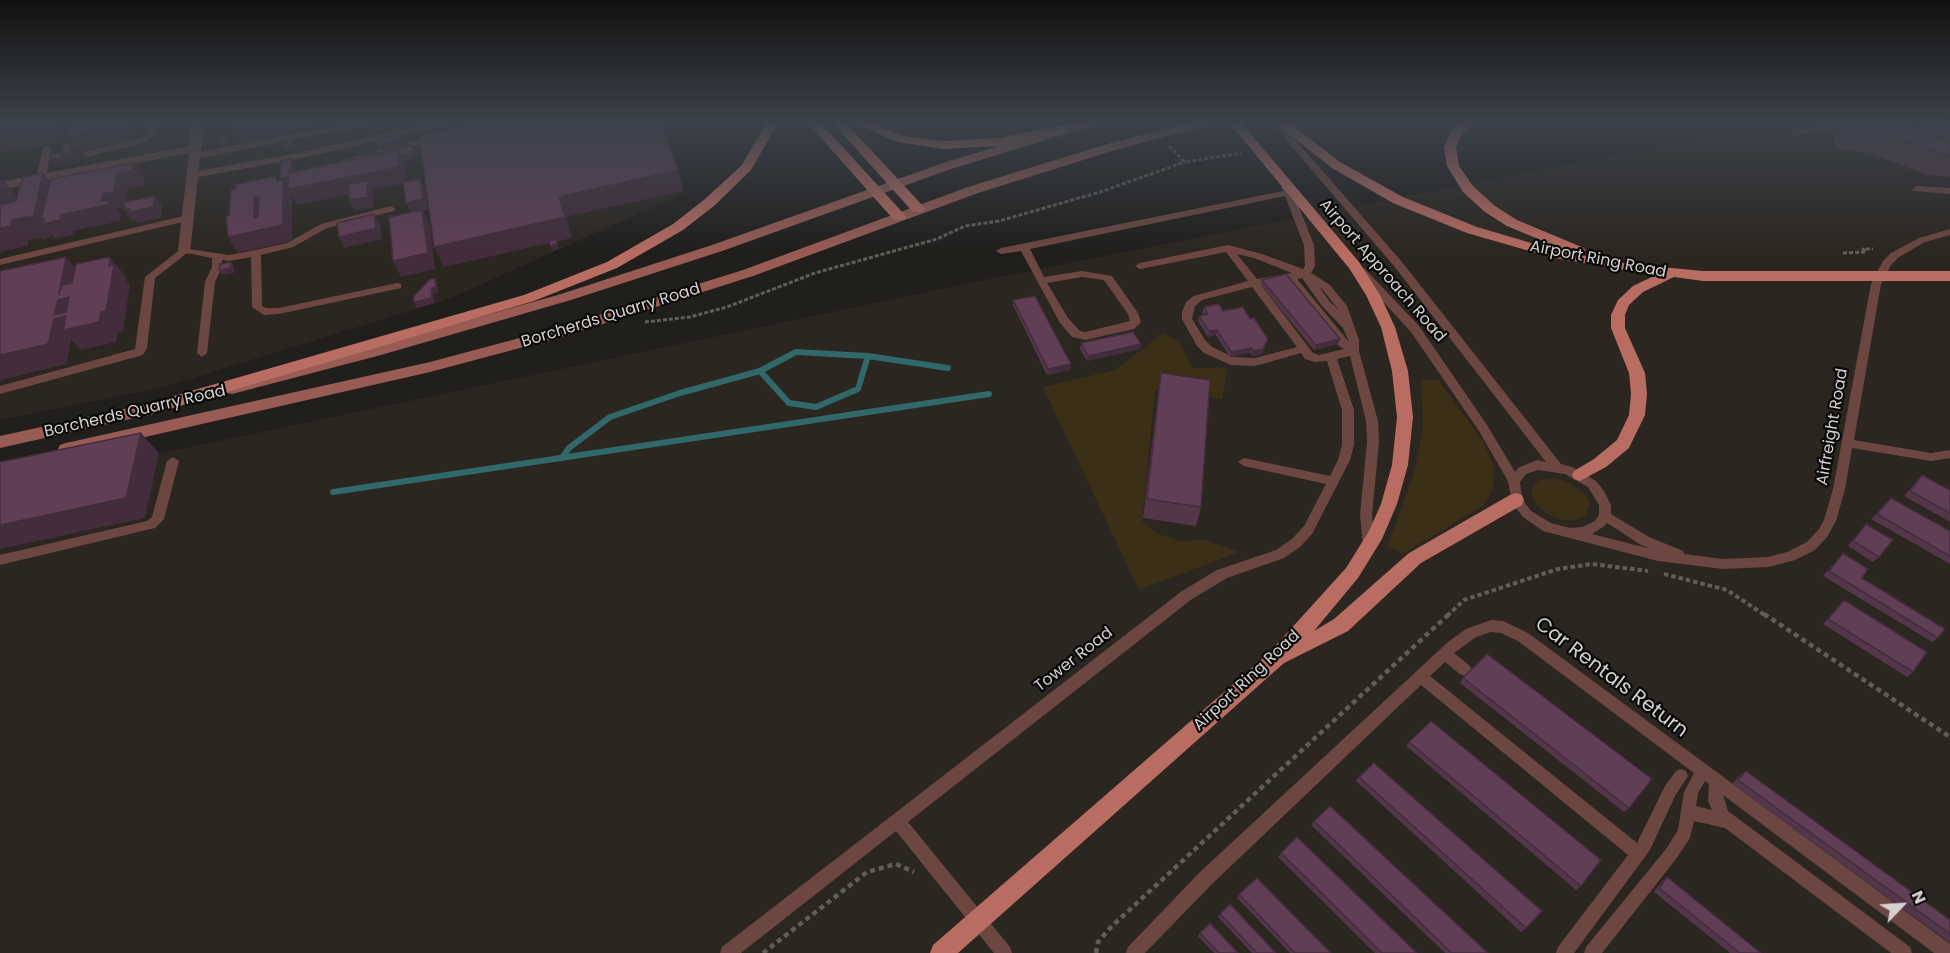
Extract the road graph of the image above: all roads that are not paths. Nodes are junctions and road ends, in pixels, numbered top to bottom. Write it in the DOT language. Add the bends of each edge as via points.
graph roads {
  1 [pos="44,165"];
  2 [pos="115,165"];
  3 [pos="194,165"];
  4 [pos="242,165"];
  5 [pos="748,165"];
  6 [pos="852,165"];
  7 [pos="878,165"];
  8 [pos="951,165"];
  9 [pos="1050,165"];
  10 [pos="1269,165"];
  11 [pos="1313,165"];
  12 [pos="1336,165"];
  13 [pos="1453,165"];
  14 [pos="193,174"];
  15 [pos="41,178"];
  16 [pos="894,183"];
  17 [pos="0,186"];
  18 [pos="1286,188"];
  19 [pos="1917,189"];
  20 [pos="875,191"];
  21 [pos="1950,191"];
  22 [pos="391,209"];
  23 [pos="918,209"];
  24 [pos="899,217"];
  25 [pos="188,219"];
  26 [pos="1950,232"];
  27 [pos="1024,246"];
  28 [pos="1228,248"];
  29 [pos="185,250"];
  30 [pos="1001,251"];
  31 [pos="256,253"];
  32 [pos="218,256"];
  33 [pos="0,262"];
  34 [pos="1354,265"];
  35 [pos="1609,265"];
  36 [pos="1140,266"];
  37 [pos="1305,274"];
  38 [pos="1671,274"];
  39 [pos="1943,276"];
  40 [pos="1290,277"];
  41 [pos="1041,281"];
  42 [pos="1253,283"];
  43 [pos="396,286"];
  44 [pos="1304,350"];
  45 [pos="1354,351"];
  46 [pos="202,352"];
  47 [pos="1331,357"];
  48 [pos="0,390"];
  49 [pos="146,410"];
  50 [pos="0,442"];
  51 [pos="1848,443"];
  52 [pos="54,452"];
  53 [pos="1950,454"];
  54 [pos="172,461"];
  55 [pos="1244,462"];
  56 [pos="1556,466"];
  57 [pos="1580,475"];
  58 [pos="1334,482"];
  59 [pos="1514,482"];
  60 [pos="1516,500"];
  61 [pos="1605,516"];
  62 [pos="1570,533"];
  63 [pos="1369,546"];
  64 [pos="0,560"];
  65 [pos="1696,562"];
  66 [pos="1444,654"];
  67 [pos="1276,659"];
  68 [pos="1465,670"];
  69 [pos="1420,677"];
  70 [pos="1702,772"];
  71 [pos="1681,776"];
  72 [pos="1716,782"];
  73 [pos="1689,812"];
  74 [pos="897,821"];
  75 [pos="1728,821"];
  76 [pos="1639,854"];
  77 [pos="728,953"];
  78 [pos="941,953"];
  79 [pos="1004,953"];
  80 [pos="1134,953"];
  81 [pos="1564,953"];
  82 [pos="1592,953"];
  83 [pos="1904,953"];
  84 [pos="1948,953"];
  1 -- 15 [label="lane"];
  2 -- 15 [label="street"];
  3 -- 14 [label="street"];
  4 -- 14 [label="lane"];
  5 -- 49 [label="main road" via="678,227 612,265 529,298"];
  6 -- 20 [label="main road"];
  7 -- 16 [label="main road"];
  8 -- 16 [label="main road, Borcherds Quarry Road"];
  9 -- 23 [label="main road, Borcherds Quarry Road"];
  10 -- 18 [label="main road, Airport Approach Road"];
  11 -- 56 [label="lane, Airport Approach Road" via="1398,264"];
  12 -- 35 [label="main road, Airport Ring Road" via="1418,209 1518,245"];
  13 -- 35 [label="main road" via="1477,199 1512,223"];
  14 -- 25 [label="street"];
  15 -- 17 [label="street"];
  16 -- 20 [label="main road, Borcherds Quarry Road"];
  16 -- 23 [label="main road"];
  18 -- 27 [label="lane"];
  18 -- 34 [label="main road, Airport Approach Road"];
  18 -- 37 [label="lane" via="1309,245 1310,266"];
  19 -- 21 [label="lane"];
  20 -- 24 [label="main road"];
  20 -- 49 [label="main road, Borcherds Quarry Road" via="548,302 324,366"];
  22 -- 31 [label="lane" via="324,226 290,245"];
  23 -- 24 [label="main road, Borcherds Quarry Road"];
  24 -- 52 [label="main road, Borcherds Quarry Road" via="726,281 552,335 430,367"];
  25 -- 29 [label="street"];
  25 -- 33 [label="lane"];
  26 -- 51 [label="lane, Airfreight Road" via="1922,240 1895,255 1876,284"];
  27 -- 30 [label="lane"];
  27 -- 41 [label="lane"];
  28 -- 36 [label="lane"];
  28 -- 37 [label="lane"];
  28 -- 42 [label="lane"];
  29 -- 32 [label="lane"];
  29 -- 48 [label="lane" via="150,277 139,352"];
  31 -- 32 [label="lane"];
  31 -- 43 [label="lane" via="257,307 264,312"];
  32 -- 46 [label="lane" via="210,282"];
  34 -- 59 [label="lane, Airport Approach Road" via="1415,329 1483,428"];
  34 -- 63 [label="main road, Airport Ring Road" via="1388,327 1404,398 1398,475"];
  35 -- 38 [label="main road, Airport Ring Road"];
  37 -- 40 [label="lane"];
  37 -- 45 [label="lane" via="1348,326"];
  38 -- 39 [label="main road, Airport Ring Road"];
  38 -- 57 [label="main road" via="1638,289 1623,303 1618,328 1637,373 1637,415 1623,444"];
  40 -- 42 [label="lane"];
  40 -- 45 [label="lane" via="1343,343"];
  41 -- 41 [label="lane" via="1076,334 1101,334 1136,322 1124,300 1103,276 1082,273"];
  42 -- 44 [label="lane"];
  42 -- 44 [label="lane" via="1190,304 1188,324 1201,343 1215,354 1238,362 1255,362"];
  44 -- 47 [label="lane" via="1313,359"];
  45 -- 47 [label="lane"];
  45 -- 63 [label="lane" via="1372,421 1366,515"];
  47 -- 58 [label="lane, Tower Road" via="1350,429 1344,460"];
  49 -- 50 [label="main road, Borcherds Quarry Road"];
  51 -- 53 [label="lane" via="1930,457"];
  51 -- 65 [label="lane, Airfreight Road" via="1830,521 1810,546 1768,562"];
  54 -- 64 [label="lane" via="158,519 151,525"];
  55 -- 58 [label="lane"];
  56 -- 57 [label="lane"];
  56 -- 59 [label="lane" via="1527,468"];
  57 -- 61 [label="lane" via="1600,494"];
  58 -- 74 [label="lane, Tower Road" via="1308,530 1296,543 1280,554 1222,574 1187,596"];
  59 -- 60 [label="lane"];
  60 -- 62 [label="lane" via="1540,523"];
  60 -- 67 [label="main road" via="1416,558 1341,625"];
  61 -- 62 [label="lane" via="1590,530"];
  61 -- 65 [label="lane, Airfreight Road" via="1645,541"];
  62 -- 65 [label="lane, Airfreight Road"];
  63 -- 67 [label="main road, Airport Ring Road" via="1338,592"];
  66 -- 68 [label="lane"];
  66 -- 69 [label="lane, Car Rentals Return"];
  66 -- 70 [label="lane, Car Rentals Return" via="1485,627 1513,631"];
  67 -- 78 [label="main road, Airport Ring Road"];
  69 -- 76 [label="lane"];
  69 -- 80 [label="lane, Car Rentals Return" via="1199,885"];
  70 -- 72 [label="lane, Car Rentals Return"];
  70 -- 73 [label="lane" via="1691,792"];
  71 -- 76 [label="lane"];
  72 -- 75 [label="lane" via="1717,807"];
  72 -- 84 [label="lane, Car Rentals Return"];
  73 -- 75 [label="lane"];
  73 -- 82 [label="lane" via="1686,829 1671,854"];
  74 -- 77 [label="lane, Tower Road"];
  74 -- 79 [label="lane"];
  75 -- 83 [label="lane"];
  76 -- 81 [label="lane"];
}
